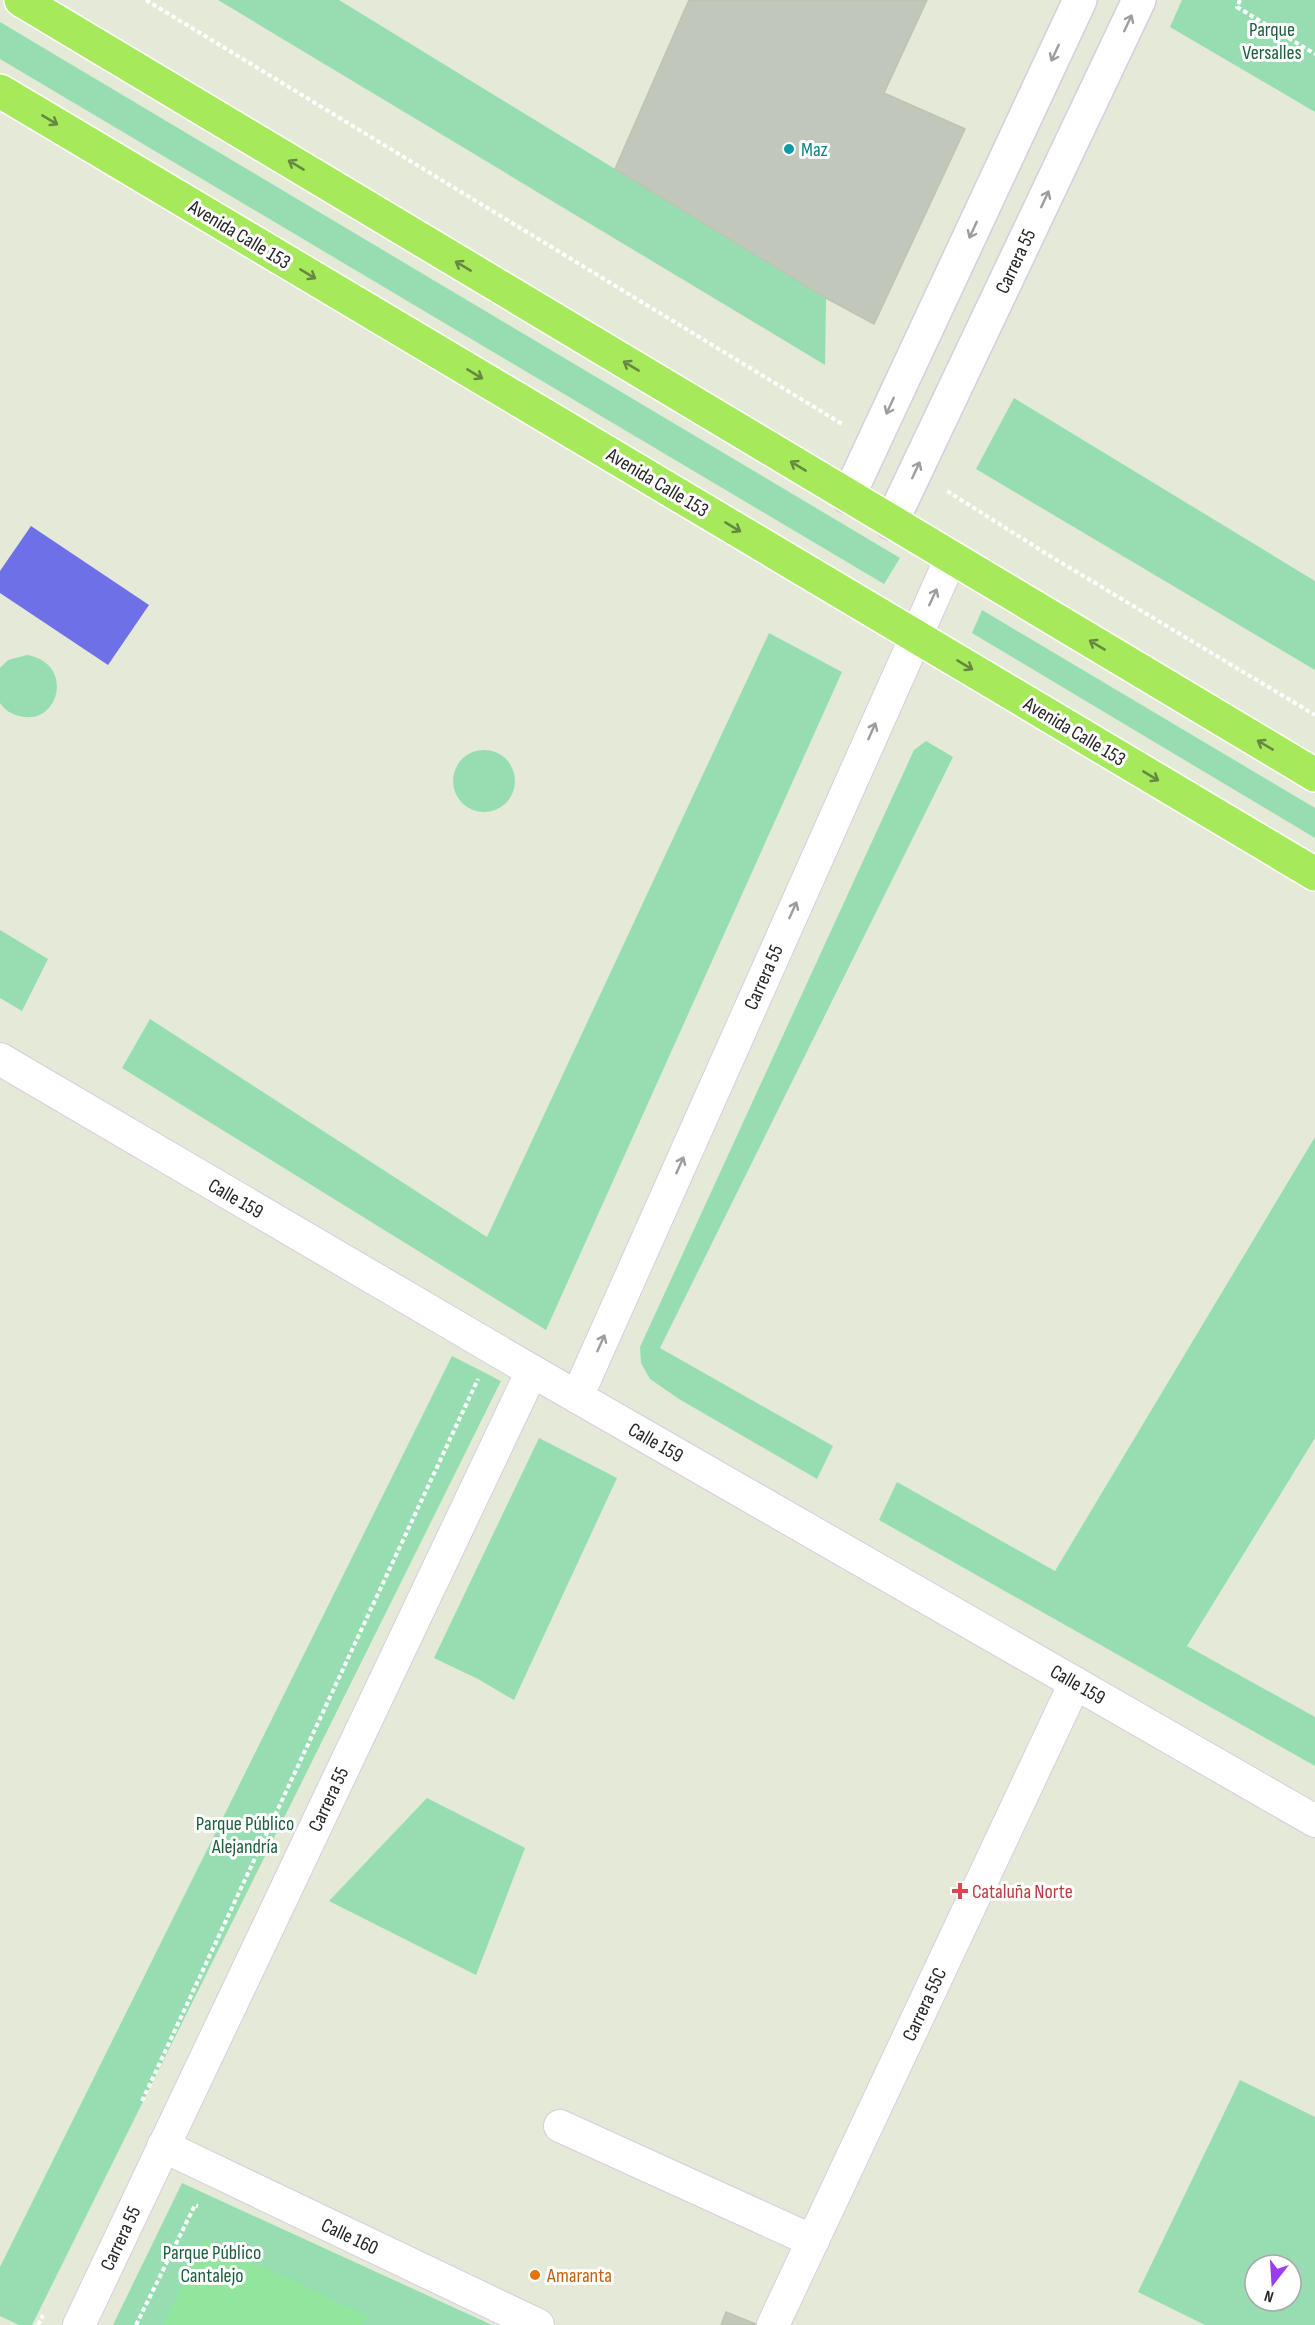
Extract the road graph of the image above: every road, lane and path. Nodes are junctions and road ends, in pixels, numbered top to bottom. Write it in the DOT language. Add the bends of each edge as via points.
graph roads {
  1 [pos="21,0"];
  2 [pos="146,0"];
  3 [pos="1080,0"];
  4 [pos="1139,0"];
  5 [pos="1240,0"];
  6 [pos="1315,54"];
  7 [pos="0,90"];
  8 [pos="923,336"];
  9 [pos="969,357"];
  10 [pos="812,405"];
  11 [pos="848,497"];
  12 [pos="891,523"];
  13 [pos="1050,556"];
  14 [pos="951,558"];
  15 [pos="915,636"];
  16 [pos="1315,715"];
  17 [pos="1315,775"];
  18 [pos="1315,874"];
  19 [pos="0,1059"];
  20 [pos="493,1348"];
  21 [pos="532,1371"];
  22 [pos="578,1397"];
  23 [pos="1075,1683"];
  24 [pos="1315,1821"];
  25 [pos="139,2108"];
  26 [pos="560,2126"];
  27 [pos="163,2146"];
  28 [pos="206,2210"];
  29 [pos="813,2241"];
  30 [pos="43,2314"];
  31 [pos="38,2325"];
  32 [pos="79,2325"];
  33 [pos="136,2325"];
  34 [pos="538,2325"];
  35 [pos="773,2325"];
  11 -- 1 [label="main road, one-way"];
  2 -- 10 [label="path"];
  3 -- 8 [label="street, one-way"];
  9 -- 4 [label="street, Carrera 55, one-way"];
  5 -- 6 [label="path" via="1237,7"];
  7 -- 15 [label="main road, Avenida Calle 153, one-way"];
  8 -- 9 [label="street"];
  8 -- 11 [label="street, one-way"];
  12 -- 9 [label="street, Carrera 55, one-way"];
  11 -- 12 [label="main road"];
  12 -- 14 [label="main road"];
  13 -- 16 [label="path"];
  15 -- 14 [label="street, Carrera 55, one-way"];
  17 -- 14 [label="main road, one-way"];
  15 -- 18 [label="main road, Avenida Calle 153, one-way"];
  22 -- 15 [label="street, Carrera 55, one-way"];
  19 -- 20 [label="street, Calle 159"];
  20 -- 21 [label="street, Calle 159"];
  20 -- 25 [label="path"];
  21 -- 22 [label="street, Calle 159"];
  21 -- 27 [label="street, Carrera 55"];
  22 -- 23 [label="street, Calle 159"];
  23 -- 24 [label="street, Calle 159"];
  23 -- 29 [label="street, Carrera 55C"];
  26 -- 29 [label="street"];
  27 -- 32 [label="street, Carrera 55"];
  27 -- 34 [label="street, Calle 160"];
  28 -- 33 [label="path" via="195,2205"];
  29 -- 35 [label="street, Carrera 55C"];
  30 -- 31 [label="path"];
}
